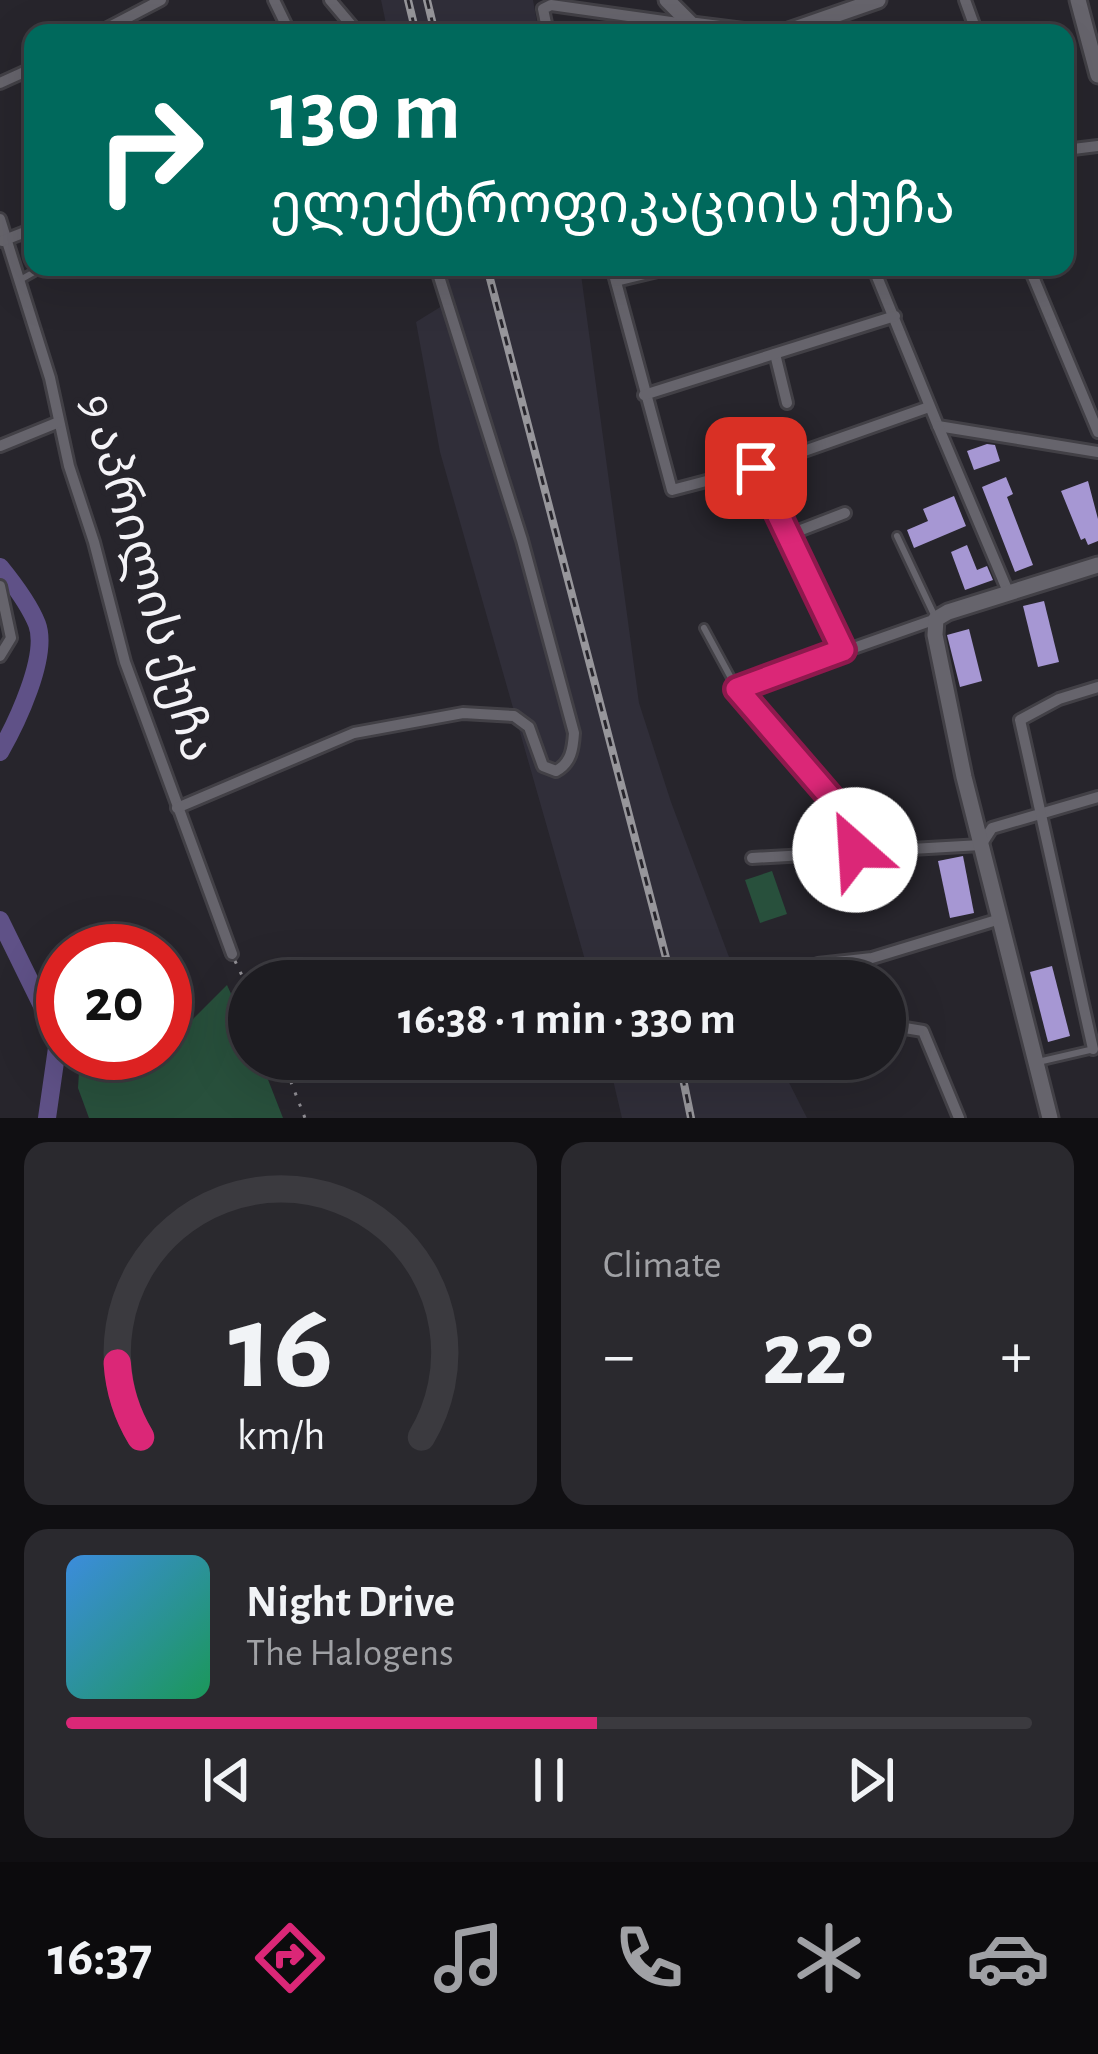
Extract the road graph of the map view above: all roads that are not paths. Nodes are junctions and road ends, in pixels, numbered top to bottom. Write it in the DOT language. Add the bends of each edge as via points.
graph roads {
  1 [pos="330,0"];
  2 [pos="667,0"];
  3 [pos="1078,0"];
  4 [pos="157,1"];
  5 [pos="872,1"];
  6 [pos="115,24"];
  7 [pos="350,24"];
  8 [pos="546,24"];
  9 [pos="664,24"];
  10 [pos="688,24"];
  11 [pos="808,24"];
  12 [pos="1096,63"];
  13 [pos="0,219"];
  14 [pos="3,241"];
  15 [pos="27,276"];
  16 [pos="439,276"];
  17 [pos="615,276"];
  18 [pos="637,276"];
  19 [pos="877,276"];
  20 [pos="1033,276"];
  21 [pos="20,280"];
  22 [pos="616,281"];
  23 [pos="895,316"];
  24 [pos="775,354"];
  25 [pos="644,394"];
  26 [pos="788,403"];
  27 [pos="929,407"];
  28 [pos="59,422"];
  29 [pos="938,426"];
  30 [pos="1098,432"];
  31 [pos="0,446"];
  32 [pos="1098,452"];
  33 [pos="756,468"];
  34 [pos="845,513"];
  35 [pos="788,536"];
  36 [pos="897,536"];
  37 [pos="1098,565"];
  38 [pos="0,586"];
  39 [pos="1009,594"];
  40 [pos="936,619"];
  41 [pos="704,628"];
  42 [pos="843,650"];
  43 [pos="0,656"];
  44 [pos="1098,687"];
  45 [pos="737,689"];
  46 [pos="1098,797"];
  47 [pos="177,808"];
  48 [pos="1040,814"];
  49 [pos="981,845"];
  50 [pos="855,850"];
  51 [pos="752,857"];
  52 [pos="1000,919"];
  53 [pos="232,954"];
  54 [pos="854,960"];
  55 [pos="906,1028"];
  56 [pos="1096,1049"];
  57 [pos="1038,1062"];
  58 [pos="958,1118"];
  59 [pos="1050,1118"];
  1 -- 7 [label="street"];
  2 -- 10 [label="street"];
  3 -- 12 [label="street"];
  4 -- 6 [label="street"];
  5 -- 11 [label="street"];
  8 -- 9 [label="street" via="543,9 551,4"];
  13 -- 14 [label="street, 9 აპრილის ქუჩა"];
  14 -- 21 [label="street, 9 აპრილის ქუჩა"];
  15 -- 21 [label="lane"];
  16 -- 47 [label="street" via="522,540 573,751 556,771 543,766 529,727 514,716 463,713 353,733"];
  17 -- 22 [label="street"];
  18 -- 22 [label="street"];
  19 -- 23 [label="street"];
  20 -- 30 [label="street"];
  21 -- 28 [label="street, 9 აპრილის ქუჩა"];
  22 -- 25 [label="street"];
  23 -- 24 [label="street"];
  23 -- 27 [label="street"];
  24 -- 25 [label="street"];
  24 -- 26 [label="street"];
  25 -- 33 [label="street" via="672,490"];
  27 -- 29 [label="street"];
  27 -- 33 [label="street"];
  28 -- 31 [label="street"];
  28 -- 47 [label="street, 9 აპრილის ქუჩა" via="125,662"];
  29 -- 32 [label="street"];
  29 -- 39 [label="street"];
  33 -- 35 [label="lane"];
  34 -- 35 [label="street"];
  35 -- 42 [label="lane"];
  36 -- 40 [label="lane"];
  37 -- 39 [label="street"];
  38 -- 43 [label="street" via="10,638"];
  39 -- 40 [label="street"];
  40 -- 42 [label="street"];
  40 -- 49 [label="street"];
  41 -- 45 [label="lane"];
  42 -- 45 [label="street"];
  44 -- 48 [label="street" via="1020,720"];
  45 -- 50 [label="lane" via="832,799"];
  46 -- 48 [label="street"];
  47 -- 53 [label="street, 9 აპრილის ქუჩა"];
  48 -- 49 [label="street" via="992,828"];
  48 -- 56 [label="street"];
  49 -- 50 [label="street"];
  49 -- 52 [label="street"];
  50 -- 51 [label="street"];
  52 -- 54 [label="street"];
  52 -- 57 [label="street"];
  55 -- 58 [label="street" via="923,1031"];
  56 -- 57 [label="lane"];
  57 -- 59 [label="street"];
}
